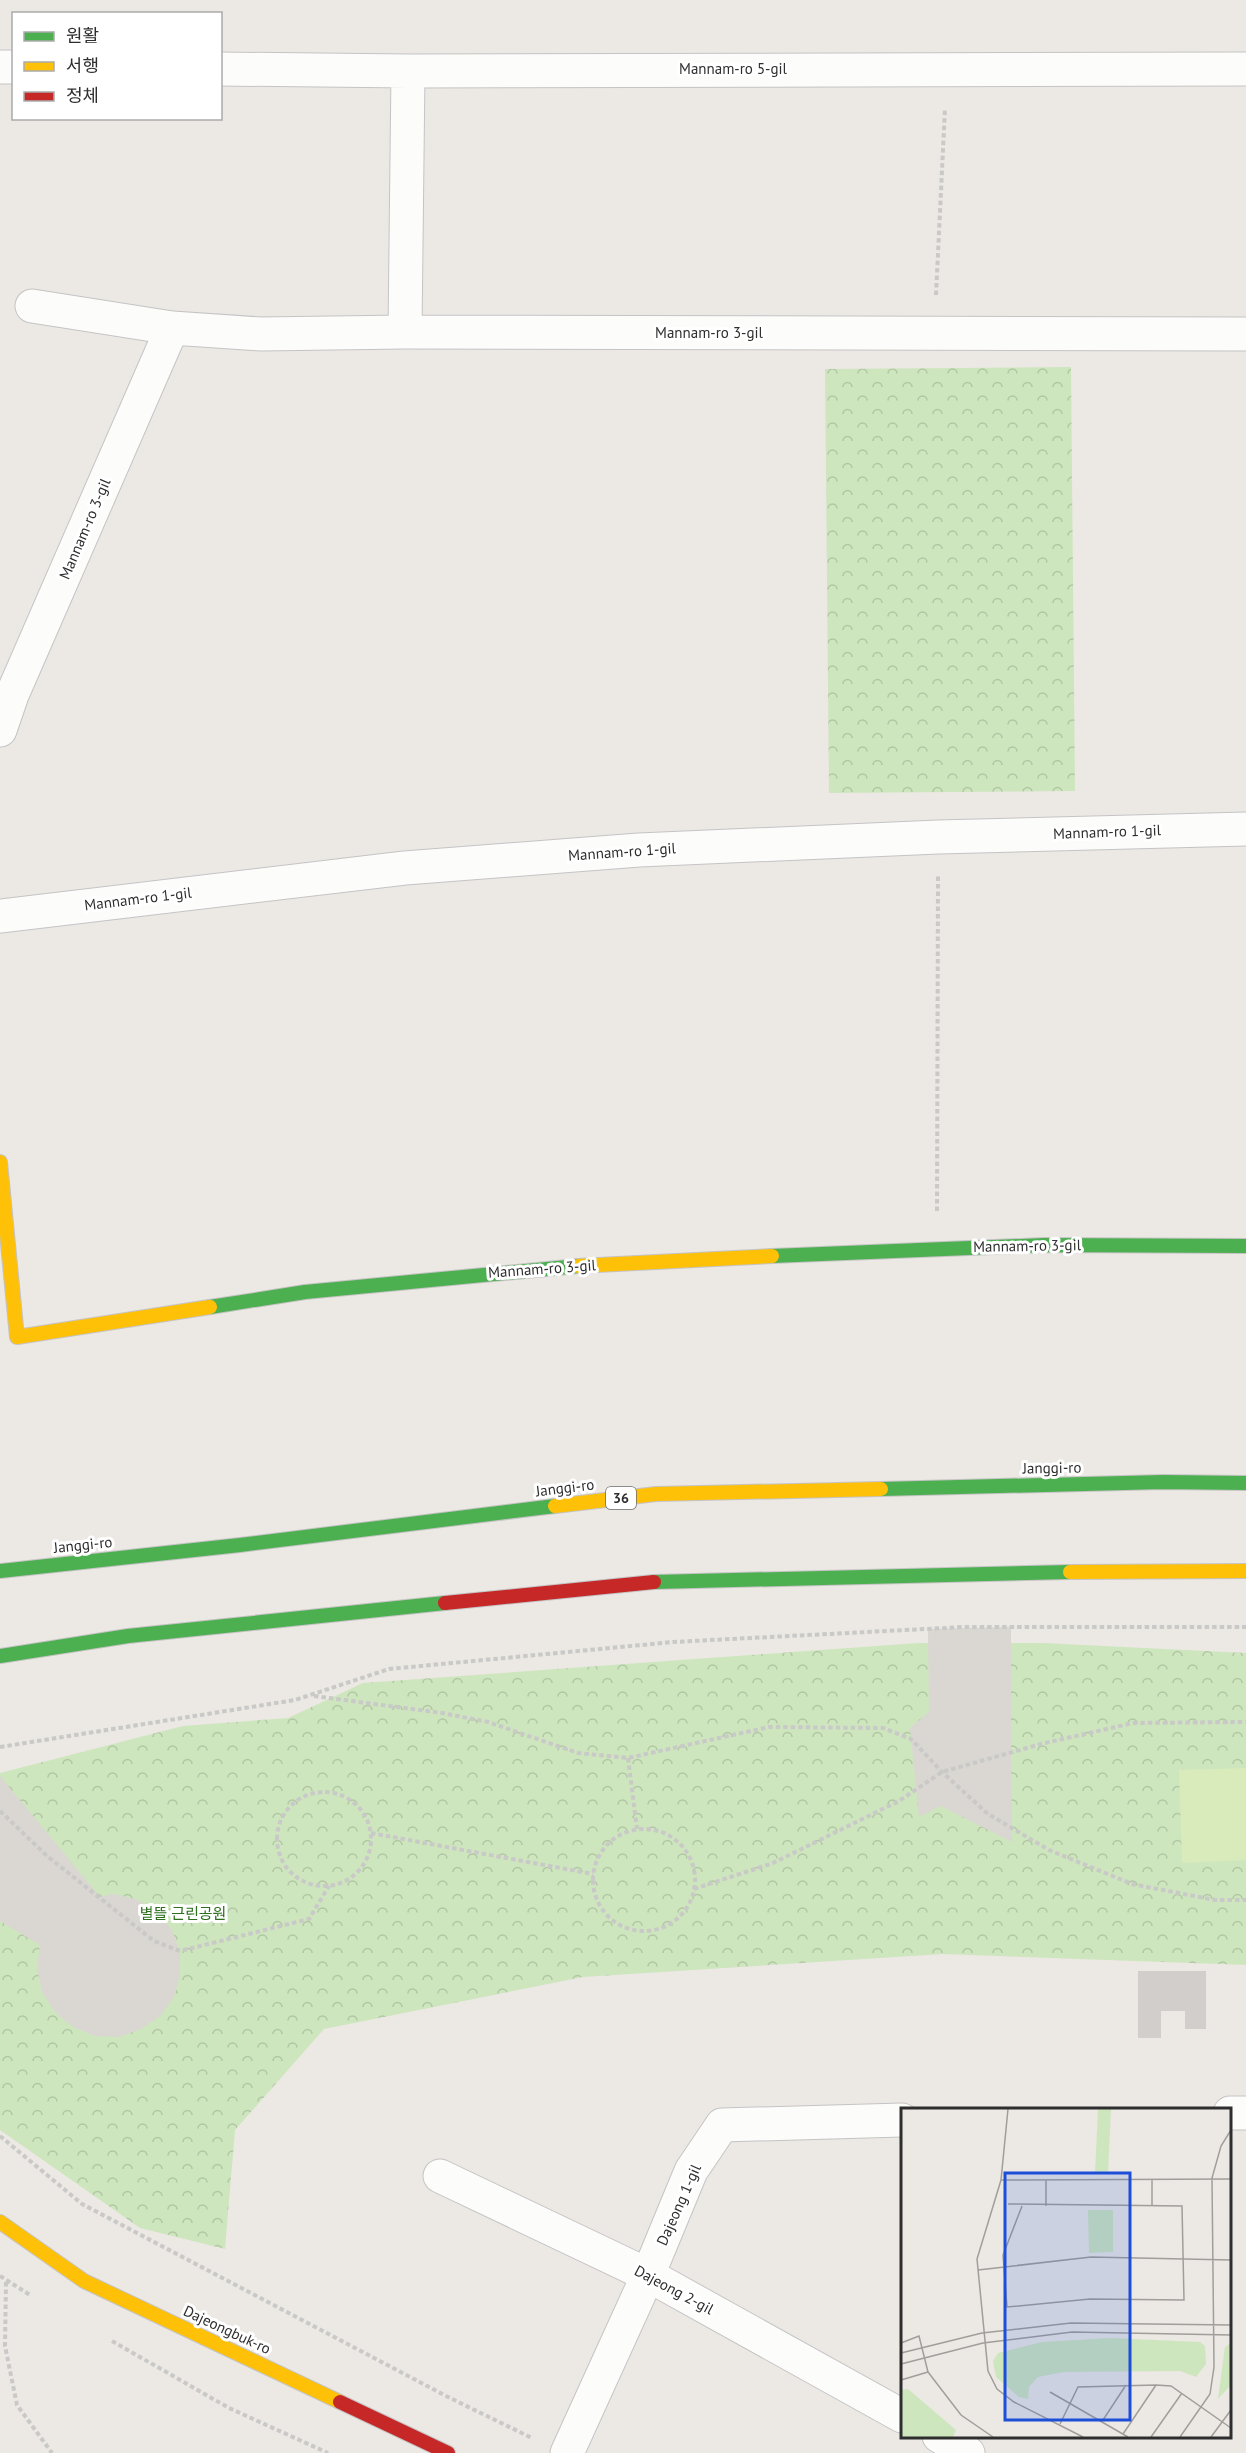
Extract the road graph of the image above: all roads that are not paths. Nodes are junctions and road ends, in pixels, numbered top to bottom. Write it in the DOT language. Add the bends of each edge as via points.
graph roads {
  1 [pos="222,69"];
  2 [pos="1246,69"];
  3 [pos="408,71"];
  4 [pos="32,306"];
  5 [pos="172,328"];
  6 [pos="405,332"];
  7 [pos="1246,334"];
  8 [pos="0,730"];
  9 [pos="1246,829"];
  10 [pos="0,916"];
  11 [pos="0,1162"];
  12 [pos="1246,1246"];
  13 [pos="1246,1483"];
  14 [pos="0,1571"];
  15 [pos="1246,1571"];
  16 [pos="0,1656"];
  17 [pos="901,2121"];
  18 [pos="440,2176"];
  19 [pos="0,2222"];
  20 [pos="648,2275"];
  21 [pos="901,2415"];
  22 [pos="943,2438"];
  23 [pos="981,2438"];
  24 [pos="554,2448"];
  25 [pos="448,2453"];
  26 [pos="970,2453"];
  1 -- 3 [label="street, Mannam-ro 5-gil"];
  2 -- 3 [label="street, Mannam-ro 5-gil"];
  3 -- 6 [label="street"];
  4 -- 5 [label="street, Mannam-ro 3-gil"];
  5 -- 6 [label="street, Mannam-ro 3-gil" via="261,334"];
  5 -- 8 [label="street, Mannam-ro 3-gil"];
  6 -- 7 [label="street, Mannam-ro 3-gil"];
  9 -- 10 [label="street, Mannam-ro 1-gil" via="639,850 405,868"];
  11 -- 12 [label="main road, Mannam-ro 3-gil" via="17,1336 304,1292 539,1268 936,1248"];
  13 -- 14 [label="main road, Janggi-ro / 36" via="656,1494"];
  15 -- 16 [label="main road" via="662,1581 128,1636"];
  17 -- 20 [label="street, Dajeong 1-gil" via="722,2125 691,2171"];
  18 -- 20 [label="street, Dajeong 2-gil"];
  19 -- 25 [label="main road, Dajeongbuk-ro" via="84,2281"];
  20 -- 21 [label="street, Dajeong 2-gil"];
  20 -- 24 [label="street, Dajeong 1-gil"];
  22 -- 26 [label="street"];
  23 -- 26 [label="street"];
}
